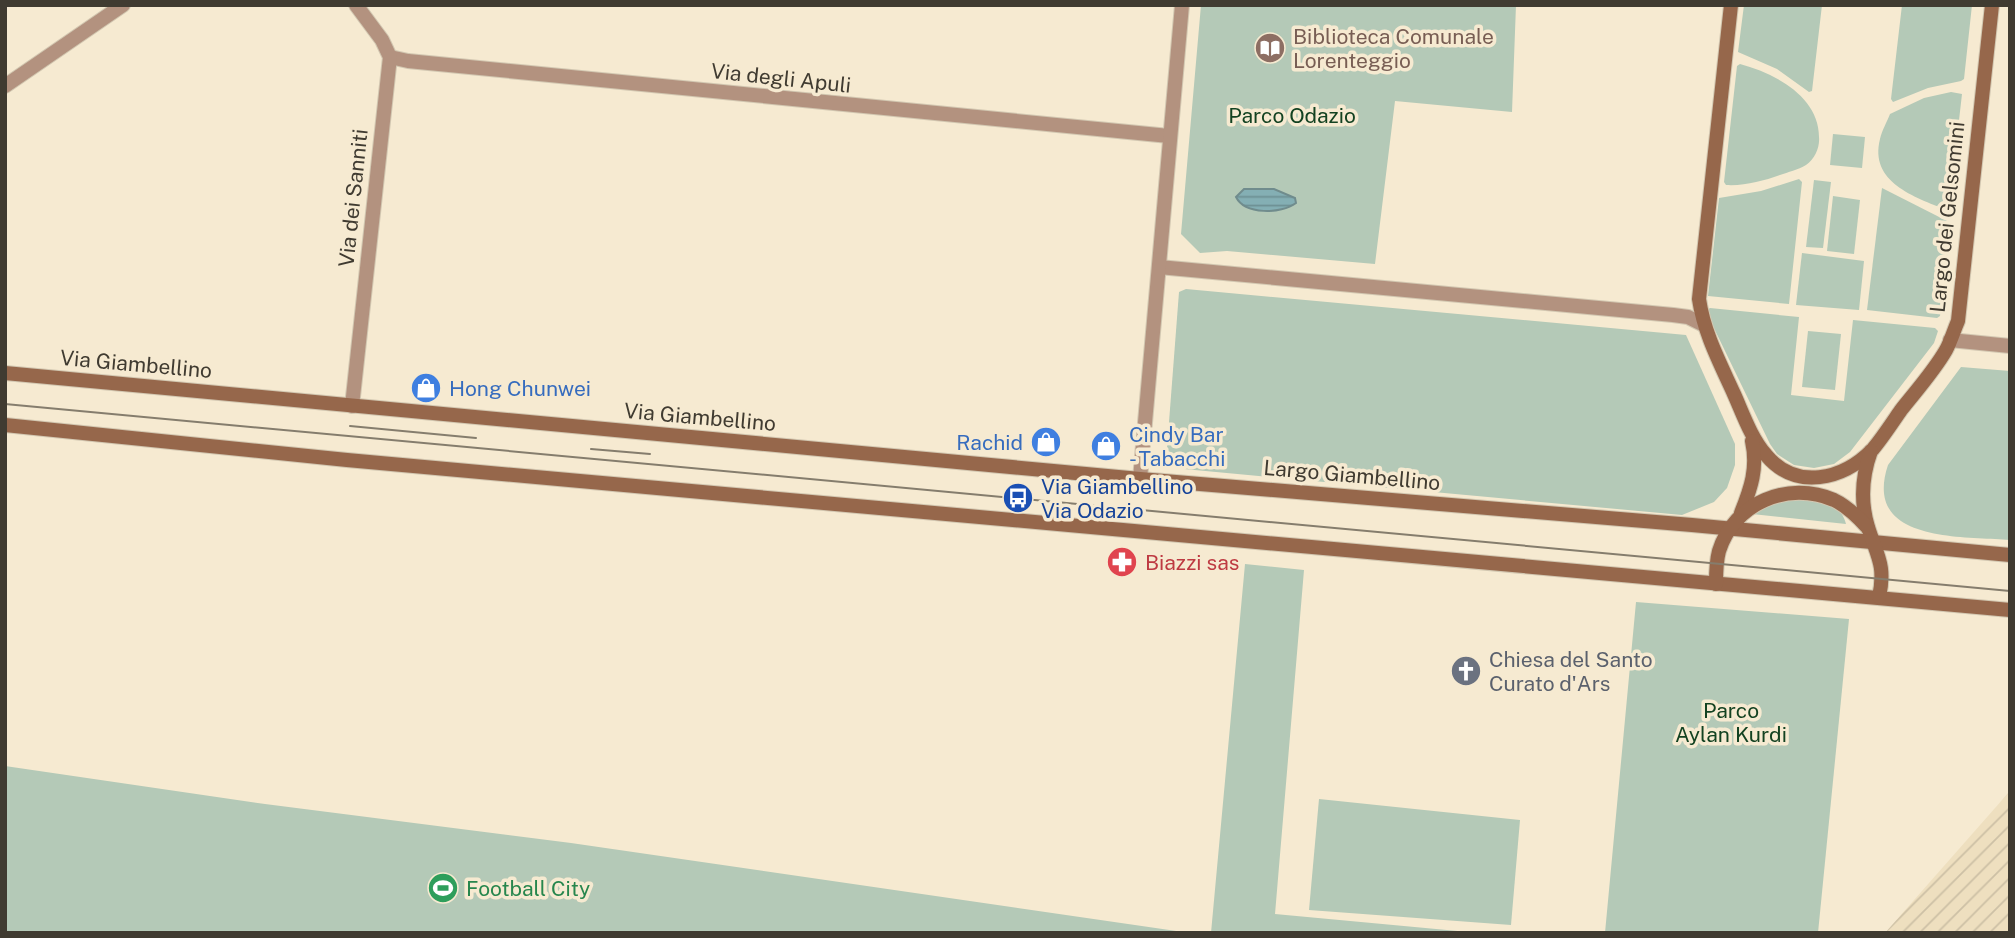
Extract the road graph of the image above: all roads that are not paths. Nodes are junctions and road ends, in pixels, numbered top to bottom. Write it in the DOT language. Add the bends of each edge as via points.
graph roads {
  1 [pos="122,5"];
  2 [pos="356,5"];
  3 [pos="1182,5"];
  4 [pos="1731,5"];
  5 [pos="1992,5"];
  6 [pos="390,57"];
  7 [pos="5,86"];
  8 [pos="1169,136"];
  9 [pos="1158,267"];
  10 [pos="1702,324"];
  11 [pos="1950,340"];
  12 [pos="2010,346"];
  13 [pos="5,373"];
  14 [pos="352,406"];
  15 [pos="5,425"];
  16 [pos="1749,426"];
  17 [pos="1872,449"];
  18 [pos="1140,479"];
  19 [pos="1740,516"];
  20 [pos="1730,528"];
  21 [pos="1871,534"];
  22 [pos="2010,555"];
  23 [pos="1716,584"];
  24 [pos="1879,597"];
  25 [pos="2010,610"];
  1 -- 7 [label="street"];
  2 -- 6 [label="street"];
  3 -- 8 [label="street"];
  4 -- 10 [label="street, Largo dei Gelsomini" via="1699,299"];
  5 -- 11 [label="street, Largo dei Gelsomini" via="1958,321"];
  6 -- 8 [label="street, Via degli Apuli"];
  6 -- 14 [label="street, Via dei Sanniti"];
  8 -- 9 [label="street"];
  9 -- 10 [label="street" via="1673,315"];
  9 -- 18 [label="street"];
  10 -- 16 [label="street, Largo dei Gelsomini"];
  11 -- 12 [label="street"];
  11 -- 17 [label="street, Largo dei Gelsomini"];
  13 -- 14 [label="street, Via Giambellino"];
  14 -- 18 [label="street, Via Giambellino"];
  15 -- 23 [label="street"];
  16 -- 17 [label="street, Largo dei Gelsomini" via="1775,465 1798,478 1824,478"];
  16 -- 19 [label="street, Largo dei Gelsomini" via="1755,470"];
  17 -- 21 [label="street, Largo dei Gelsomini" via="1863,482"];
  18 -- 20 [label="street, Largo Giambellino"];
  19 -- 20 [label="street, Largo dei Gelsomini"];
  19 -- 21 [label="street, Largo dei Gelsomini" via="1773,496 1804,492 1843,505"];
  20 -- 21 [label="street, Largo Giambellino"];
  20 -- 23 [label="street" via="1718,554"];
  21 -- 22 [label="street, Largo Giambellino"];
  21 -- 24 [label="street" via="1881,569"];
  23 -- 24 [label="street"];
  24 -- 25 [label="street"];
}
